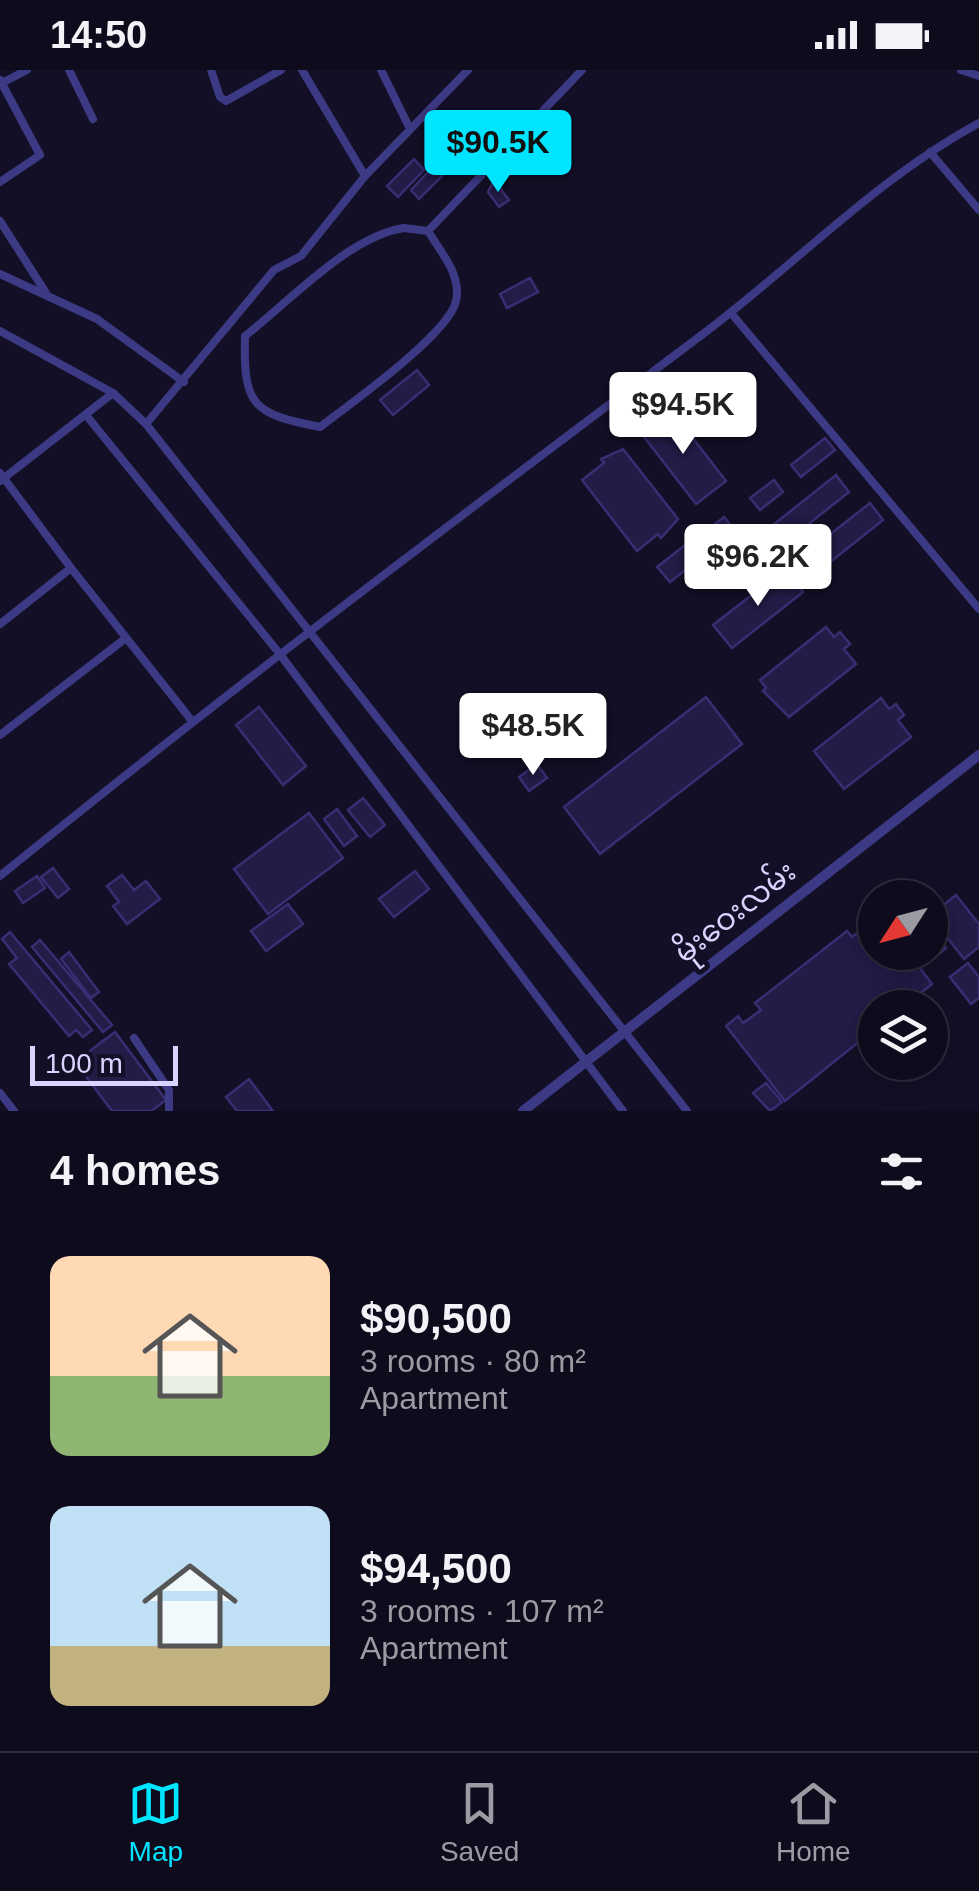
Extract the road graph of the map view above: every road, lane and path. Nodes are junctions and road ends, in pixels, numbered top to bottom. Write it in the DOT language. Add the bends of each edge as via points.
graph roads {
  1 [pos="26,70"];
  2 [pos="69,70"];
  3 [pos="210,70"];
  4 [pos="280,70"];
  5 [pos="302,70"];
  6 [pos="381,70"];
  7 [pos="468,70"];
  8 [pos="582,70"];
  9 [pos="961,70"];
  10 [pos="979,76"];
  11 [pos="1,83"];
  12 [pos="93,119"];
  13 [pos="979,122"];
  14 [pos="410,130"];
  15 [pos="930,152"];
  16 [pos="365,176"];
  17 [pos="0,182"];
  18 [pos="979,210"];
  19 [pos="0,221"];
  20 [pos="428,231"];
  21 [pos="0,274"];
  22 [pos="46,294"];
  23 [pos="731,313"];
  24 [pos="0,331"];
  25 [pos="184,382"];
  26 [pos="114,393"];
  27 [pos="86,415"];
  28 [pos="146,424"];
  29 [pos="1,478"];
  30 [pos="71,568"];
  31 [pos="979,610"];
  32 [pos="0,624"];
  33 [pos="310,633"];
  34 [pos="126,638"];
  35 [pos="279,653"];
  36 [pos="192,720"];
  37 [pos="0,734"];
  38 [pos="979,755"];
  39 [pos="0,876"];
  40 [pos="622,1030"];
  41 [pos="134,1038"];
  42 [pos="586,1061"];
  43 [pos="0,1093"];
  44 [pos="14,1111"];
  45 [pos="169,1111"];
  46 [pos="523,1111"];
  47 [pos="624,1111"];
  48 [pos="686,1111"];
  1 -- 11 [label="street"];
  2 -- 12 [label="street"];
  3 -- 4 [label="street" via="226,101"];
  5 -- 16 [label="street"];
  6 -- 14 [label="street"];
  7 -- 14 [label="street"];
  8 -- 20 [label="street"];
  9 -- 10 [label="street"];
  11 -- 17 [label="street" via="40,155"];
  13 -- 15 [label="street"];
  14 -- 16 [label="street"];
  15 -- 18 [label="street"];
  15 -- 23 [label="street" via="843,215"];
  16 -- 25 [label="street" via="301,256 274,270"];
  19 -- 22 [label="street"];
  20 -- 20 [label="street" via="454,282 457,299 445,324 320,427 275,418 254,405 244,380 245,336 380,232"];
  21 -- 22 [label="street"];
  22 -- 25 [label="street" via="96,319"];
  23 -- 31 [label="street"];
  23 -- 33 [label="street"];
  24 -- 26 [label="street"];
  25 -- 28 [label="street"];
  26 -- 27 [label="street"];
  26 -- 28 [label="street"];
  27 -- 29 [label="street"];
  27 -- 35 [label="street"];
  28 -- 33 [label="street"];
  29 -- 30 [label="street"];
  30 -- 32 [label="street"];
  30 -- 34 [label="street"];
  33 -- 35 [label="street"];
  33 -- 40 [label="street"];
  34 -- 36 [label="street"];
  34 -- 37 [label="street"];
  35 -- 36 [label="street"];
  35 -- 42 [label="street"];
  36 -- 39 [label="street"];
  38 -- 40 [label="street, မိုးဝေးလမ်း"];
  40 -- 42 [label="street, မိုးဝေးလမ်း"];
  40 -- 48 [label="street"];
  41 -- 45 [label="street" via="169,1090"];
  42 -- 46 [label="street, မိုးဝေးလမ်း"];
  42 -- 47 [label="street"];
  43 -- 44 [label="street"];
}
